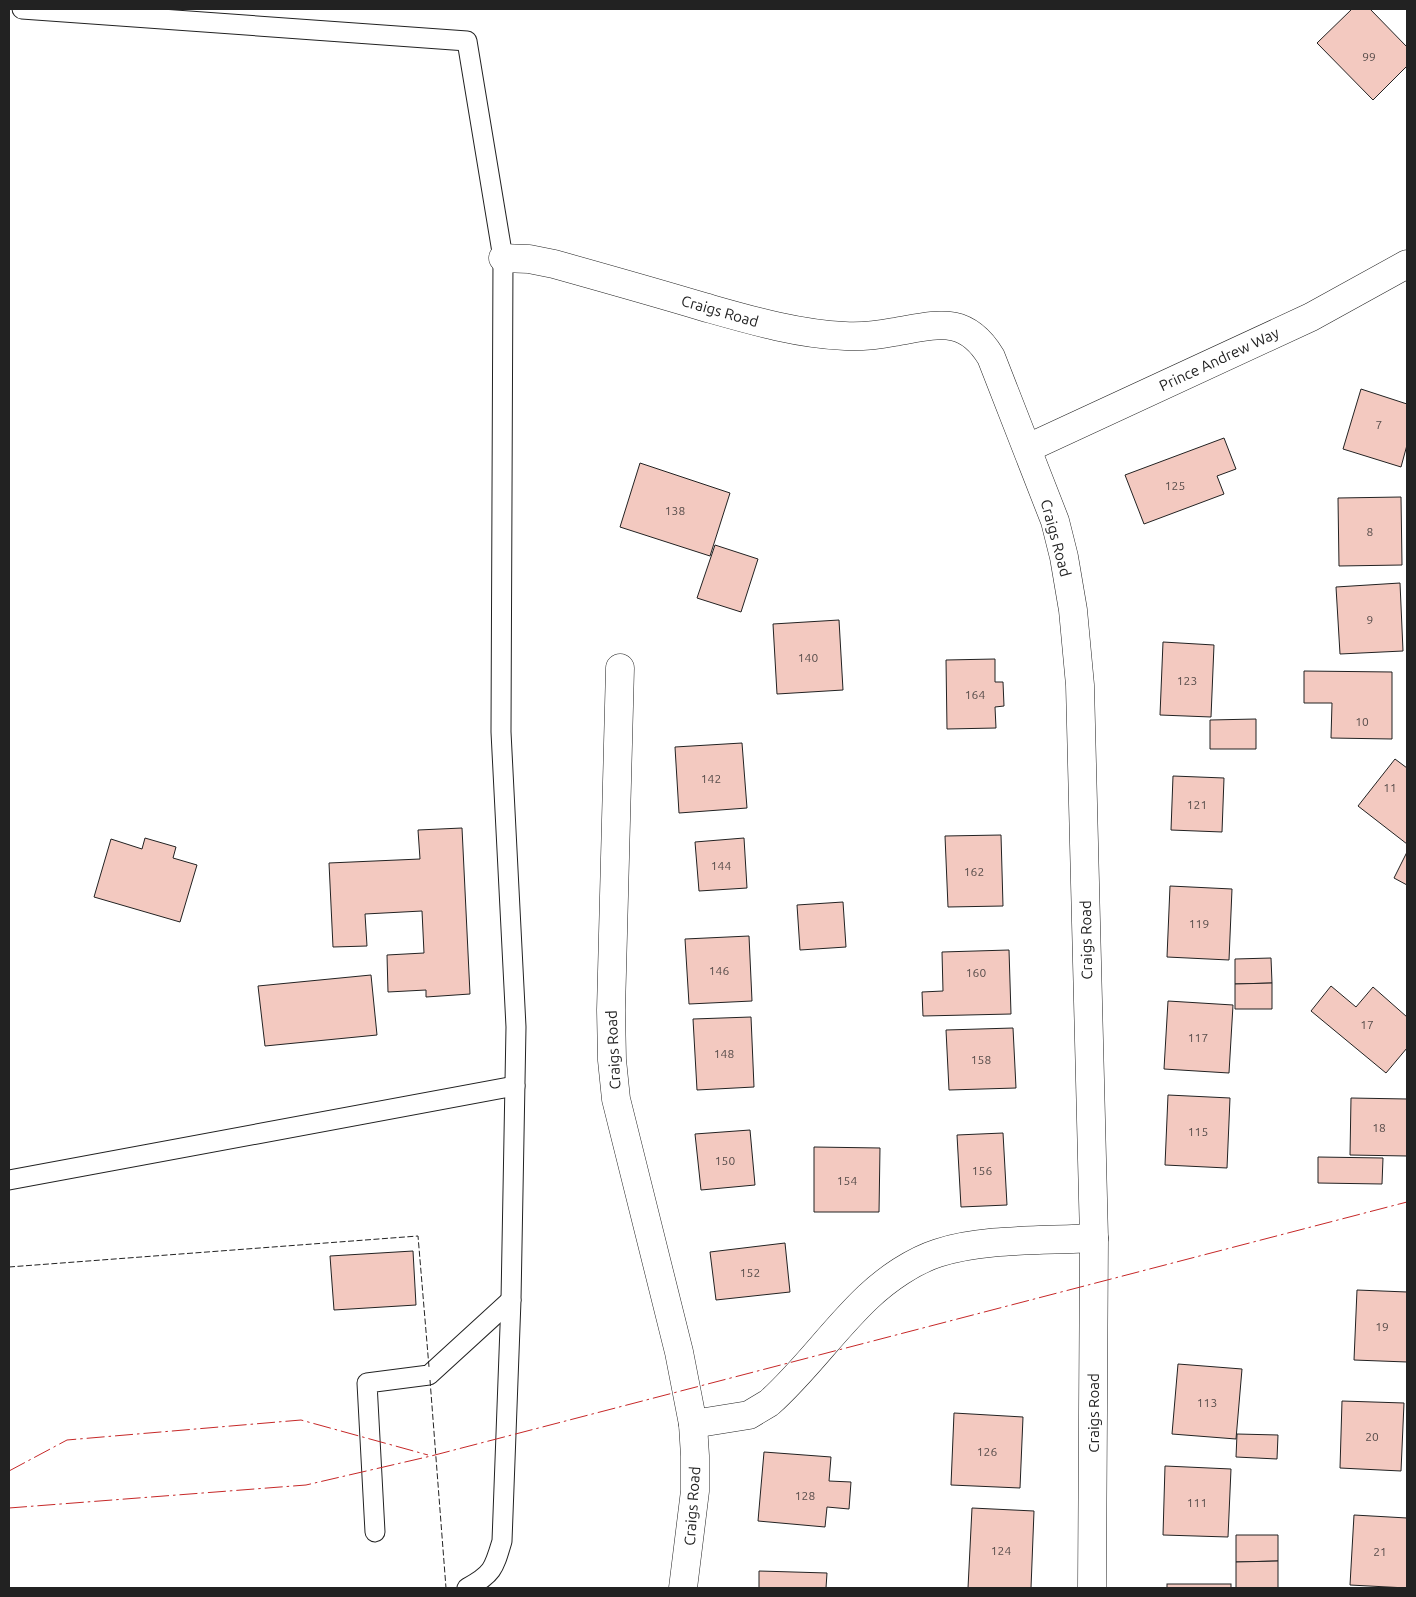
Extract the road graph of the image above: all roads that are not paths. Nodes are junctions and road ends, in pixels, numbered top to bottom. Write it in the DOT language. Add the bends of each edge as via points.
graph roads {
  1 [pos="22,9"];
  2 [pos="504,258"];
  3 [pos="1407,264"];
  4 [pos="1028,448"];
  5 [pos="620,668"];
  6 [pos="515,1086"];
  7 [pos="9,1180"];
  8 [pos="1094,1238"];
  9 [pos="511,1300"];
  10 [pos="693,1424"];
  11 [pos="375,1532"];
  12 [pos="466,1588"];
  13 [pos="683,1588"];
  14 [pos="1092,1588"];
  1 -- 2 [label="lane" via="468,41"];
  2 -- 4 [label="street, Craigs Road" via="554,264 768,325 813,333 862,336 938,325 968,332 982,342 991,357"];
  2 -- 6 [label="lane" via="501,732 516,1027"];
  3 -- 4 [label="street, Prince Andrew Way" via="1310,317"];
  4 -- 8 [label="street, Craigs Road" via="1055,521 1064,557 1080,685"];
  5 -- 10 [label="street, Craigs Road" via="612,1060 616,1099 679,1352"];
  6 -- 7 [label="lane"];
  6 -- 9 [label="lane"];
  8 -- 10 [label="street" via="970,1245 918,1261 868,1297 769,1404 749,1415"];
  8 -- 14 [label="street, Craigs Road"];
  9 -- 11 [label="lane" via="429,1375 367,1383"];
  9 -- 12 [label="lane" via="502,1541 494,1568"];
  10 -- 13 [label="street, Craigs Road" via="695,1491"];
}
